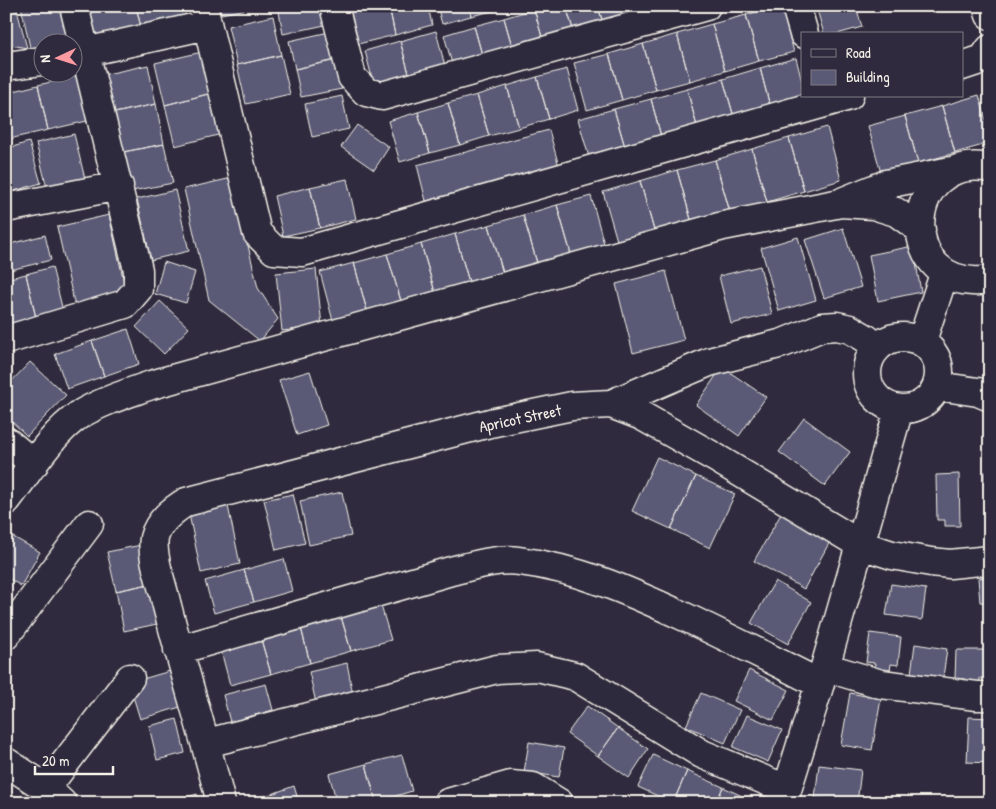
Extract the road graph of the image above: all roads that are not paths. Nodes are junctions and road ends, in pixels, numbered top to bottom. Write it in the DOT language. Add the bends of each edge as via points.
graph roads {
  1 [pos="74,6"];
  2 [pos="334,6"];
  3 [pos="706,6"];
  4 [pos="796,6"];
  5 [pos="987,6"];
  6 [pos="205,16"];
  7 [pos="990,16"];
  8 [pos="77,32"];
  9 [pos="803,32"];
  10 [pos="990,49"];
  11 [pos="82,53"];
  12 [pos="32,62"];
  13 [pos="82,64"];
  14 [pos="964,65"];
  15 [pos="6,66"];
  16 [pos="832,98"];
  17 [pos="990,168"];
  18 [pos="956,170"];
  19 [pos="118,186"];
  20 [pos="841,203"];
  21 [pos="6,208"];
  22 [pos="920,230"];
  23 [pos="944,274"];
  24 [pos="990,280"];
  25 [pos="6,340"];
  26 [pos="922,341"];
  27 [pos="875,349"];
  28 [pos="937,386"];
  29 [pos="990,398"];
  30 [pos="611,404"];
  31 [pos="899,409"];
  32 [pos="6,441"];
  33 [pos="34,464"];
  34 [pos="6,501"];
  35 [pos="89,524"];
  36 [pos="860,545"];
  37 [pos="990,560"];
  38 [pos="6,635"];
  39 [pos="178,650"];
  40 [pos="823,676"];
  41 [pos="130,678"];
  42 [pos="990,696"];
  43 [pos="206,743"];
  44 [pos="6,762"];
  45 [pos="54,795"];
  46 [pos="784,796"];
  47 [pos="221,803"];
  48 [pos="448,803"];
  49 [pos="559,803"];
  1 -- 8 [label="street"];
  2 -- 3 [label="street" via="352,77 366,92 382,96"];
  4 -- 9 [label="street"];
  5 -- 7 [label="street"];
  6 -- 11 [label="street"];
  6 -- 16 [label="street" via="257,234 274,250 302,252"];
  10 -- 14 [label="street" via="983,59"];
  12 -- 15 [label="street"];
  13 -- 19 [label="street"];
  17 -- 18 [label="street"];
  18 -- 20 [label="street" via="886,184"];
  18 -- 22 [label="street" via="939,180 927,194 920,211"];
  19 -- 21 [label="street"];
  19 -- 25 [label="street" via="138,270 138,289 126,304"];
  20 -- 22 [label="street" via="873,205 890,210"];
  20 -- 33 [label="street" via="723,226 151,385 105,400 78,416 59,433"];
  22 -- 23 [label="street" via="929,259"];
  23 -- 24 [label="street" via="958,280"];
  23 -- 26 [label="street"];
  26 -- 27 [label="street" via="906,336 889,339"];
  26 -- 28 [label="street" via="934,353 940,369"];
  27 -- 30 [label="street, Apricot Street" via="868,339 850,329 822,327 783,343 709,362"];
  27 -- 31 [label="street" via="867,367 869,387 881,402"];
  28 -- 29 [label="street" via="970,390"];
  28 -- 31 [label="street" via="928,400 915,408"];
  30 -- 36 [label="street" via="642,416"];
  30 -- 39 [label="street, Apricot Street" via="572,406 490,423 186,502 171,511 154,538 155,556"];
  31 -- 36 [label="street"];
  32 -- 33 [label="street"];
  33 -- 34 [label="street"];
  35 -- 38 [label="street"];
  36 -- 37 [label="street" via="931,562 950,564"];
  36 -- 40 [label="street"];
  39 -- 40 [label="street" via="451,571 517,560 584,575 629,591 738,642"];
  39 -- 43 [label="street"];
  40 -- 42 [label="street"];
  40 -- 46 [label="street"];
  41 -- 45 [label="street"];
  43 -- 46 [label="street" via="498,669 537,667 575,676 702,754"];
  43 -- 47 [label="street"];
  44 -- 45 [label="street"];
  48 -- 49 [label="street" via="511,785 533,787"];
}
